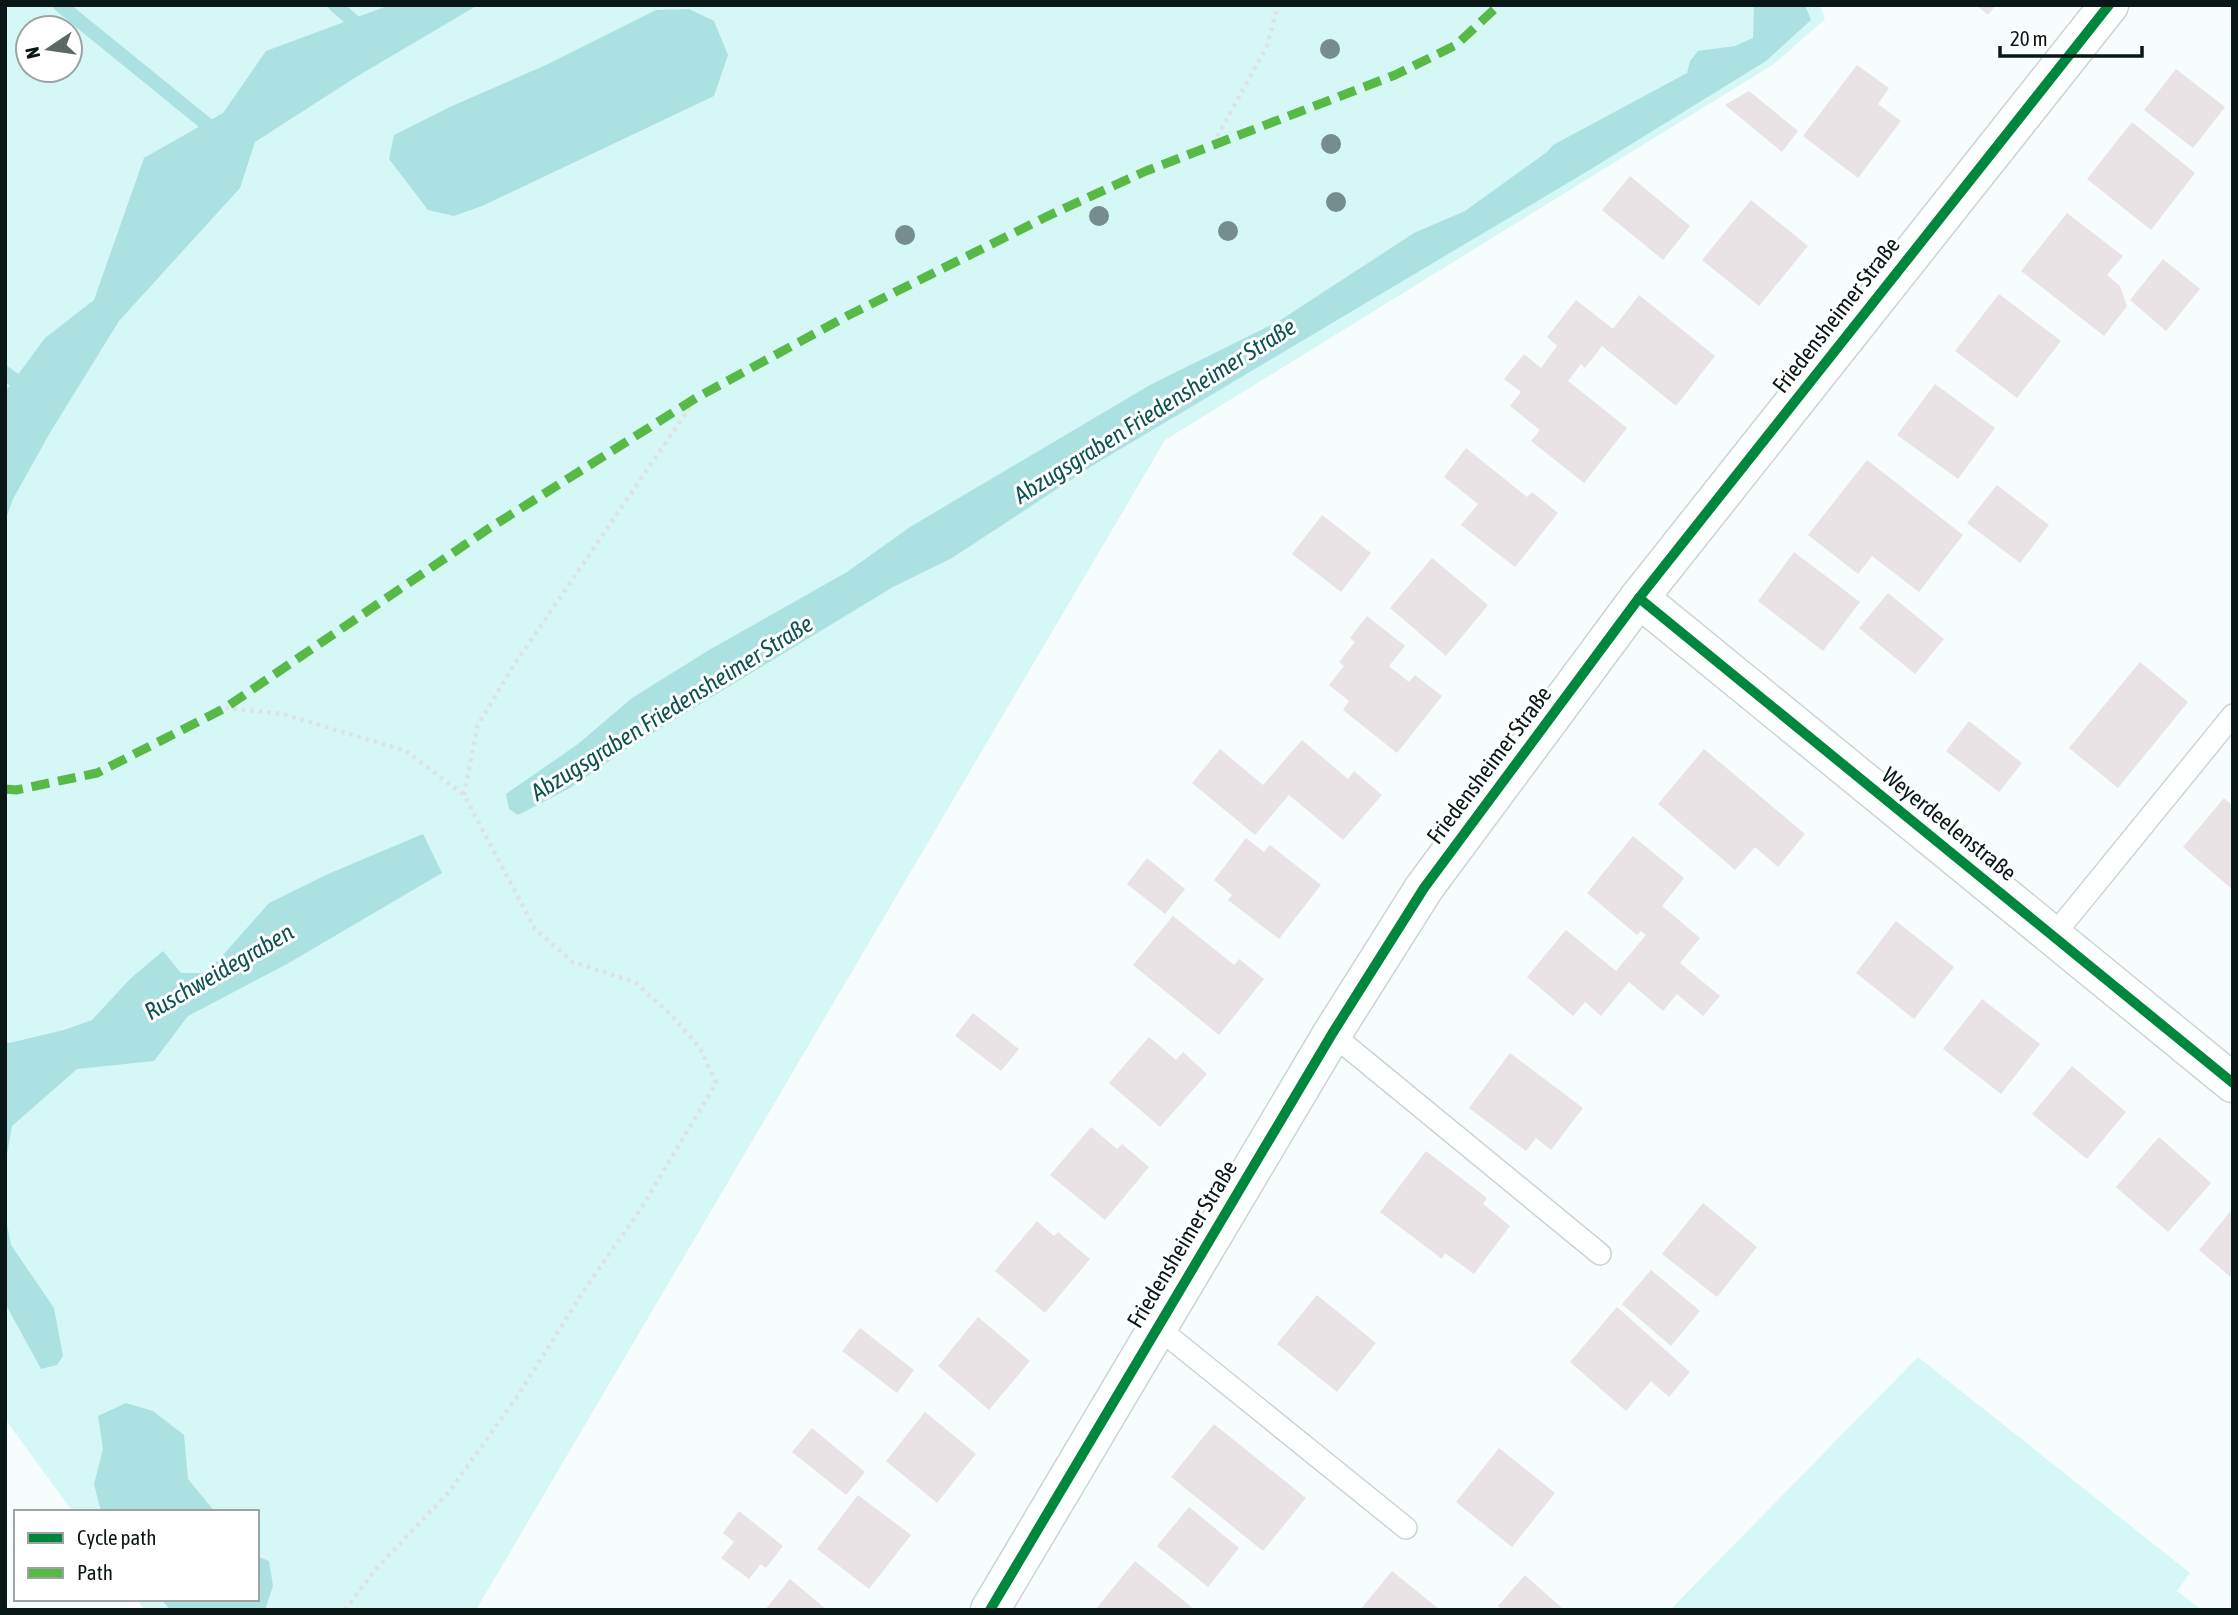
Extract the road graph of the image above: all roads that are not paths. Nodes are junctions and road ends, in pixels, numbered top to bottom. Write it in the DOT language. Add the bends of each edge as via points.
graph roads {
  1 [pos="2109,5"];
  2 [pos="1639,598"];
  3 [pos="2233,715"];
  4 [pos="2053,936"];
  5 [pos="1332,1034"];
  6 [pos="2233,1083"];
  7 [pos="1600,1254"];
  8 [pos="1157,1327"];
  9 [pos="1406,1528"];
  10 [pos="990,1610"];
  1 -- 2 [label="street, Friedensheimer Straße"];
  2 -- 4 [label="street, Weyerdeelenstraße"];
  2 -- 5 [label="street, Friedensheimer Straße" via="1423,888"];
  3 -- 4 [label="lane"];
  4 -- 6 [label="street, Weyerdeelenstraße"];
  5 -- 7 [label="lane"];
  5 -- 8 [label="street, Friedensheimer Straße"];
  8 -- 9 [label="lane"];
  8 -- 10 [label="street, Friedensheimer Straße"];
}
